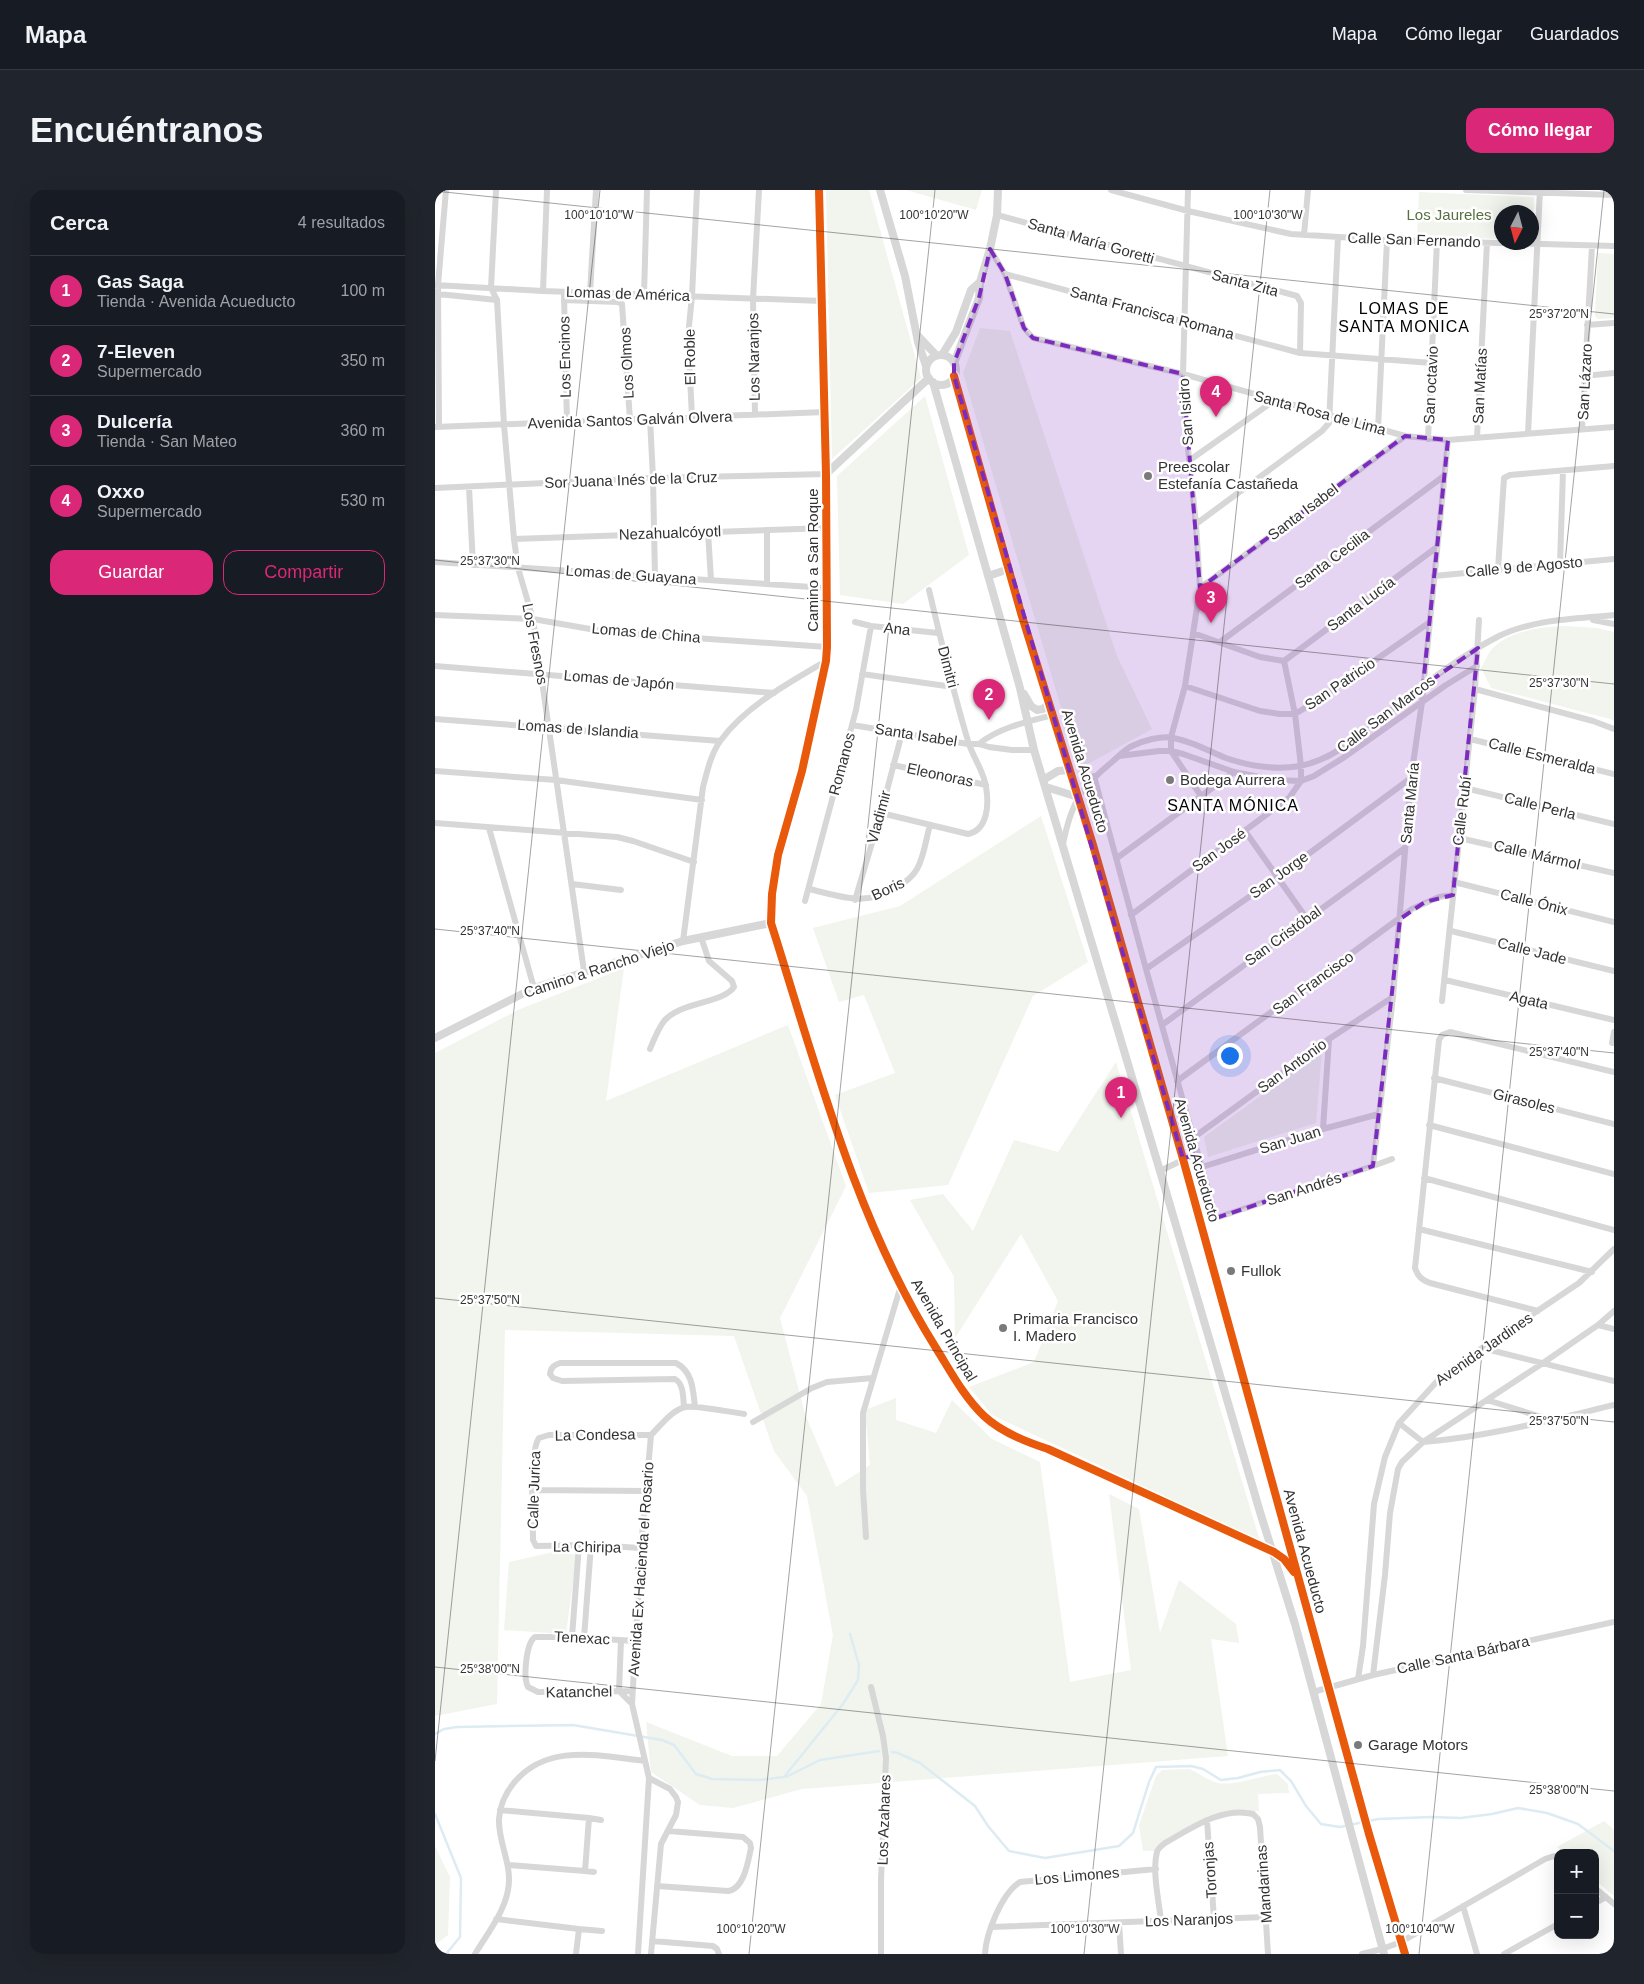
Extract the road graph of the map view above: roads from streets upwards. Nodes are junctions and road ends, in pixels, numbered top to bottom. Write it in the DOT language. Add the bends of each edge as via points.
graph roads {
  1 [pos="446,190"];
  2 [pos="496,190"];
  3 [pos="547,190"];
  4 [pos="596,190"];
  5 [pos="647,190"];
  6 [pos="697,190"];
  7 [pos="759,190"];
  8 [pos="819,190"];
  9 [pos="880,190"];
  10 [pos="998,190"];
  11 [pos="1111,190"];
  12 [pos="1188,190"];
  13 [pos="1308,190"];
  14 [pos="1466,190"];
  15 [pos="1540,191"];
  16 [pos="1614,196"];
  17 [pos="1539,209"];
  18 [pos="1187,211"];
  19 [pos="997,214"];
  20 [pos="1304,235"];
  21 [pos="1338,238"];
  22 [pos="1387,240"];
  23 [pos="1437,241"];
  24 [pos="1487,243"];
  25 [pos="1494,243"];
  26 [pos="1539,244"];
  27 [pos="1592,246"];
  28 [pos="1614,246"];
  29 [pos="990,249"];
  30 [pos="1537,250"];
  31 [pos="1185,267"];
  32 [pos="1005,274"];
  33 [pos="980,282"];
  34 [pos="436,285"];
  35 [pos="491,288"];
  36 [pos="543,291"];
  37 [pos="564,292"];
  38 [pos="591,293"];
  39 [pos="437,294"];
  40 [pos="644,294"];
  41 [pos="692,296"];
  42 [pos="753,299"];
  43 [pos="497,300"];
  44 [pos="564,300"];
  45 [pos="822,301"];
  46 [pos="1185,322"];
  47 [pos="1614,323"];
  48 [pos="1587,325"];
  49 [pos="918,336"];
  50 [pos="1300,353"];
  51 [pos="939,355"];
  52 [pos="1333,357"];
  53 [pos="1381,360"];
  54 [pos="953,363"];
  55 [pos="1432,363"];
  56 [pos="926,366"];
  57 [pos="1614,373"];
  58 [pos="1183,374"];
  59 [pos="954,376"];
  60 [pos="1585,376"];
  61 [pos="931,380"];
  62 [pos="1275,400"];
  63 [pos="825,412"];
  64 [pos="755,415"];
  65 [pos="1330,415"];
  66 [pos="693,417"];
  67 [pos="649,419"];
  68 [pos="630,420"];
  69 [pos="567,422"];
  70 [pos="504,425"];
  71 [pos="1614,426"];
  72 [pos="437,427"];
  73 [pos="1377,429"];
  74 [pos="1582,429"];
  75 [pos="1528,434"];
  76 [pos="1405,436"];
  77 [pos="1477,438"];
  78 [pos="1428,439"];
  79 [pos="1448,440"];
  80 [pos="1190,460"];
  81 [pos="1614,466"];
  82 [pos="1563,470"];
  83 [pos="826,474"];
  84 [pos="1444,476"];
  85 [pos="653,478"];
  86 [pos="510,485"];
  87 [pos="469,486"];
  88 [pos="435,488"];
  89 [pos="1196,524"];
  90 [pos="827,528"];
  91 [pos="767,530"];
  92 [pos="708,532"];
  93 [pos="655,534"];
  94 [pos="514,539"];
  95 [pos="1437,546"];
  96 [pos="1614,559"];
  97 [pos="435,562"];
  98 [pos="473,564"];
  99 [pos="1560,564"];
  100 [pos="518,568"];
  101 [pos="1009,569"];
  102 [pos="1498,569"];
  103 [pos="988,576"];
  104 [pos="1434,576"];
  105 [pos="655,577"];
  106 [pos="711,580"];
  107 [pos="767,584"];
  108 [pos="827,588"];
  109 [pos="1201,588"];
  110 [pos="929,590"];
  111 [pos="435,615"];
  112 [pos="1614,615"];
  113 [pos="1586,618"];
  114 [pos="533,619"];
  115 [pos="1479,620"];
  116 [pos="855,622"];
  117 [pos="1430,622"];
  118 [pos="1614,624"];
  119 [pos="871,626"];
  120 [pos="938,633"];
  121 [pos="1193,633"];
  122 [pos="1219,642"];
  123 [pos="827,647"];
  124 [pos="1478,648"];
  125 [pos="826,661"];
  126 [pos="1284,662"];
  127 [pos="435,666"];
  128 [pos="1477,666"];
  129 [pos="541,674"];
  130 [pos="862,674"];
  131 [pos="1185,686"];
  132 [pos="1423,686"];
  133 [pos="953,687"];
  134 [pos="1020,688"];
  135 [pos="1475,689"];
  136 [pos="774,693"];
  137 [pos="1050,702"];
  138 [pos="1422,702"];
  139 [pos="1295,714"];
  140 [pos="1053,716"];
  141 [pos="435,719"];
  142 [pos="1027,721"];
  143 [pos="852,724"];
  144 [pos="549,727"];
  145 [pos="1614,730"];
  146 [pos="901,732"];
  147 [pos="1171,737"];
  148 [pos="1470,739"];
  149 [pos="720,741"];
  150 [pos="968,744"];
  151 [pos="979,744"];
  152 [pos="1035,750"];
  153 [pos="1171,751"];
  154 [pos="1118,757"];
  155 [pos="893,765"];
  156 [pos="1301,766"];
  157 [pos="1069,770"];
  158 [pos="435,771"];
  159 [pos="1234,772"];
  160 [pos="1614,774"];
  161 [pos="1094,776"];
  162 [pos="1411,778"];
  163 [pos="556,780"];
  164 [pos="1301,780"];
  165 [pos="1045,783"];
  166 [pos="986,785"];
  167 [pos="1465,788"];
  168 [pos="1078,796"];
  169 [pos="1201,796"];
  170 [pos="702,800"];
  171 [pos="881,812"];
  172 [pos="435,824"];
  173 [pos="1614,824"];
  174 [pos="930,825"];
  175 [pos="489,828"];
  176 [pos="1245,831"];
  177 [pos="564,833"];
  178 [pos="1459,838"];
  179 [pos="1063,844"];
  180 [pos="1405,848"];
  181 [pos="1117,858"];
  182 [pos="693,862"];
  183 [pos="1614,873"];
  184 [pos="1276,878"];
  185 [pos="1454,882"];
  186 [pos="572,884"];
  187 [pos="809,888"];
  188 [pos="621,890"];
  189 [pos="1453,895"];
  190 [pos="855,900"];
  191 [pos="805,901"];
  192 [pos="1131,914"];
  193 [pos="1307,919"];
  194 [pos="1400,919"];
  195 [pos="1614,922"];
  196 [pos="771,923"];
  197 [pos="1451,931"];
  198 [pos="701,938"];
  199 [pos="683,941"];
  200 [pos="1146,969"];
  201 [pos="584,971"];
  202 [pos="1614,971"];
  203 [pos="1445,980"];
  204 [pos="533,988"];
  205 [pos="1393,996"];
  206 [pos="1443,1001"];
  207 [pos="1614,1020"];
  208 [pos="1162,1025"];
  209 [pos="1614,1032"];
  210 [pos="435,1036"];
  211 [pos="1329,1039"];
  212 [pos="1612,1043"];
  213 [pos="651,1049"];
  214 [pos="1614,1072"];
  215 [pos="1434,1078"];
  216 [pos="1177,1081"];
  217 [pos="1379,1114"];
  218 [pos="1614,1124"];
  219 [pos="1429,1125"];
  220 [pos="1323,1129"];
  221 [pos="1193,1138"];
  222 [pos="1197,1152"];
  223 [pos="1183,1159"];
  224 [pos="1392,1159"];
  225 [pos="1373,1166"];
  226 [pos="1202,1168"];
  227 [pos="1160,1171"];
  228 [pos="1614,1174"];
  229 [pos="1424,1178"];
  230 [pos="1419,1229"];
  231 [pos="1614,1230"];
  232 [pos="1614,1249"];
  233 [pos="1592,1272"];
  234 [pos="901,1285"];
  235 [pos="1538,1311"];
  236 [pos="1614,1311"];
  237 [pos="1598,1325"];
  238 [pos="1614,1329"];
  239 [pos="1482,1348"];
  240 [pos="1543,1363"];
  241 [pos="873,1378"];
  242 [pos="691,1380"];
  243 [pos="1614,1381"];
  244 [pos="681,1386"];
  245 [pos="1487,1400"];
  246 [pos="1614,1405"];
  247 [pos="695,1407"];
  248 [pos="684,1408"];
  249 [pos="744,1414"];
  250 [pos="1552,1420"];
  251 [pos="753,1422"];
  252 [pos="1399,1423"];
  253 [pos="651,1435"];
  254 [pos="539,1438"];
  255 [pos="1423,1442"];
  256 [pos="532,1490"];
  257 [pos="647,1491"];
  258 [pos="866,1536"];
  259 [pos="534,1544"];
  260 [pos="579,1545"];
  261 [pos="591,1545"];
  262 [pos="641,1548"];
  263 [pos="1274,1552"];
  264 [pos="1299,1579"];
  265 [pos="1614,1622"];
  266 [pos="572,1637"];
  267 [pos="584,1638"];
  268 [pos="621,1640"];
  269 [pos="635,1641"];
  270 [pos="1373,1675"];
  271 [pos="1358,1679"];
  272 [pos="527,1687"];
  273 [pos="871,1687"];
  274 [pos="1329,1688"];
  275 [pos="619,1691"];
  276 [pos="633,1691"];
  277 [pos="1313,1692"];
  278 [pos="632,1704"];
  279 [pos="645,1761"];
  280 [pos="649,1778"];
  281 [pos="500,1810"];
  282 [pos="589,1818"];
  283 [pos="601,1820"];
  284 [pos="1207,1820"];
  285 [pos="669,1831"];
  286 [pos="1554,1856"];
  287 [pos="509,1865"];
  288 [pos="1156,1869"];
  289 [pos="585,1871"];
  290 [pos="594,1872"];
  291 [pos="657,1886"];
  292 [pos="1599,1892"];
  293 [pos="1605,1897"];
  294 [pos="1599,1901"];
  295 [pos="1614,1904"];
  296 [pos="1463,1906"];
  297 [pos="1266,1917"];
  298 [pos="496,1919"];
  299 [pos="1214,1919"];
  300 [pos="1161,1921"];
  301 [pos="1119,1923"];
  302 [pos="1554,1926"];
  303 [pos="991,1927"];
  304 [pos="579,1929"];
  305 [pos="602,1931"];
  306 [pos="652,1941"];
  307 [pos="1401,1942"];
  308 [pos="1383,1952"];
  309 [pos="475,1954"];
  310 [pos="576,1954"];
  311 [pos="638,1954"];
  312 [pos="651,1954"];
  313 [pos="719,1954"];
  314 [pos="881,1954"];
  315 [pos="985,1954"];
  316 [pos="1121,1954"];
  317 [pos="1268,1954"];
  318 [pos="1362,1954"];
  319 [pos="1405,1954"];
  320 [pos="1477,1954"];
  321 [pos="1505,1954"];
  1 -- 34 [label="street"];
  2 -- 35 [label="street"];
  3 -- 36 [label="street"];
  4 -- 38 [label="street"];
  5 -- 40 [label="street"];
  6 -- 41 [label="street, El Roble"];
  7 -- 42 [label="street, Los Naranjos"];
  8 -- 45 [label="street, Camino a San Roque"];
  9 -- 49 [label="street" via="905,276"];
  10 -- 19 [label="street"];
  11 -- 18 [label="street"];
  12 -- 18 [label="street, San Isidro"];
  13 -- 20 [label="street"];
  14 -- 15 [label="street"];
  15 -- 16 [label="street"];
  15 -- 17 [label="street"];
  18 -- 20 [label="street"];
  18 -- 31 [label="street, San Isidro"];
  19 -- 29 [label="street"];
  19 -- 31 [label="street, Santa María Goretti"];
  20 -- 21 [label="street, Calle San Fernando"];
  21 -- 22 [label="street, Calle San Fernando"];
  21 -- 52 [label="street"];
  22 -- 23 [label="street, Calle San Fernando"];
  22 -- 53 [label="street"];
  23 -- 24 [label="street, Calle San Fernando"];
  23 -- 55 [label="street, San octavio"];
  24 -- 25 [label="street, Calle San Fernando"];
  24 -- 77 [label="street, San Matías"];
  26 -- 27 [label="street, Calle San Fernando"];
  27 -- 28 [label="street, Calle San Fernando"];
  27 -- 48 [label="street, San Lázaro"];
  29 -- 32 [label="street"];
  29 -- 33 [label="street"];
  30 -- 75 [label="street"];
  31 -- 46 [label="street, San Isidro"];
  31 -- 50 [label="street, Santa Zita" via="1297,296 1301,303"];
  32 -- 46 [label="street, Santa Francisca Romana"];
  32 -- 58 [label="street, Santa Rosa de Lima" via="1024,328 1033,338"];
  33 -- 51 [label="street" via="971,290 955,332"];
  33 -- 54 [label="street" via="979,298"];
  34 -- 35 [label="street, Lomas de América"];
  34 -- 39 [label="street"];
  35 -- 36 [label="street, Lomas de América"];
  35 -- 43 [label="street, Los Fresnos"];
  36 -- 37 [label="street, Lomas de América"];
  37 -- 38 [label="street, Lomas de América"];
  37 -- 44 [label="street, Los Encinos"];
  38 -- 40 [label="street, Lomas de América"];
  39 -- 43 [label="street"];
  39 -- 72 [label="street"];
  40 -- 41 [label="street, Lomas de América"];
  41 -- 42 [label="street, Lomas de América"];
  41 -- 66 [label="street, El Roble" via="688,336"];
  42 -- 45 [label="street, Lomas de América"];
  42 -- 64 [label="street, Los Naranjos"];
  43 -- 70 [label="street, Los Fresnos"];
  44 -- 68 [label="street, Los Olmos" via="618,302 623,307"];
  44 -- 69 [label="street, Los Encinos"];
  45 -- 63 [label="street, Camino a San Roque"];
  46 -- 50 [label="street, Santa Francisca Romana"];
  46 -- 58 [label="street, San Isidro"];
  47 -- 48 [label="street"];
  48 -- 60 [label="street, San Lázaro"];
  49 -- 51 [label="street"];
  49 -- 56 [label="street"];
  50 -- 52 [label="street, Santa Francisca Romana"];
  51 -- 54 [label="street"];
  51 -- 56 [label="street"];
  52 -- 53 [label="street, Santa Francisca Romana"];
  52 -- 65 [label="street"];
  53 -- 55 [label="street, Santa Francisca Romana"];
  53 -- 73 [label="street"];
  54 -- 59 [label="street"];
  55 -- 78 [label="street, San octavio"];
  56 -- 61 [label="street"];
  57 -- 60 [label="street"];
  58 -- 62 [label="street, Santa Rosa de Lima"];
  58 -- 80 [label="street, San Isidro"];
  59 -- 61 [label="street" via="942,384"];
  59 -- 101 [label="street, Avenida Acueducto"];
  60 -- 74 [label="street, San Lázaro"];
  61 -- 83 [label="street"];
  61 -- 103 [label="street, Avenida Acueducto"];
  62 -- 65 [label="street, Santa Rosa de Lima"];
  62 -- 80 [label="street"];
  63 -- 64 [label="street, Avenida Santos Galván Olvera"];
  63 -- 83 [label="street, Camino a San Roque"];
  64 -- 66 [label="street, Avenida Santos Galván Olvera"];
  65 -- 73 [label="street, Santa Rosa de Lima"];
  65 -- 89 [label="street" via="1329,423 1322,431"];
  66 -- 67 [label="street, Avenida Santos Galván Olvera"];
  67 -- 68 [label="street, Avenida Santos Galván Olvera"];
  67 -- 85 [label="street"];
  68 -- 69 [label="street, Avenida Santos Galván Olvera"];
  69 -- 70 [label="street, Avenida Santos Galván Olvera"];
  70 -- 72 [label="street, Avenida Santos Galván Olvera"];
  70 -- 86 [label="street, Los Fresnos"];
  71 -- 74 [label="street, Santa Rosa de Lima"];
  73 -- 76 [label="street, Santa Rosa de Lima"];
  74 -- 75 [label="street, Santa Rosa de Lima"];
  75 -- 77 [label="street, Santa Rosa de Lima"];
  76 -- 78 [label="street, Santa Rosa de Lima"];
  76 -- 109 [label="street, Santa Isabel"];
  77 -- 79 [label="street, Santa Rosa de Lima"];
  78 -- 79 [label="street, Santa Rosa de Lima"];
  79 -- 84 [label="street, Santa María"];
  80 -- 89 [label="street, San Isidro"];
  81 -- 82 [label="street"];
  82 -- 99 [label="street"];
  82 -- 102 [label="street" via="1504,478"];
  83 -- 85 [label="street, Sor Juana Inés de la Cruz"];
  83 -- 90 [label="street, Camino a San Roque"];
  84 -- 95 [label="street, Santa María"];
  84 -- 122 [label="street, Santa Cecilia"];
  85 -- 86 [label="street, Sor Juana Inés de la Cruz"];
  85 -- 93 [label="street"];
  86 -- 87 [label="street, Sor Juana Inés de la Cruz"];
  86 -- 94 [label="street, Los Fresnos"];
  87 -- 88 [label="street, Sor Juana Inés de la Cruz"];
  87 -- 98 [label="street"];
  89 -- 109 [label="street, San Isidro"];
  90 -- 91 [label="street, Nezahualcóyotl"];
  90 -- 108 [label="street, Camino a San Roque"];
  91 -- 92 [label="street, Nezahualcóyotl"];
  91 -- 107 [label="street"];
  92 -- 93 [label="street, Nezahualcóyotl"];
  92 -- 106 [label="street"];
  93 -- 94 [label="street, Nezahualcóyotl"];
  93 -- 105 [label="street"];
  94 -- 100 [label="street, Los Fresnos"];
  95 -- 104 [label="street, Santa María"];
  95 -- 126 [label="street, Santa Lucía"];
  96 -- 99 [label="street, Calle 9 de Agosto"];
  97 -- 98 [label="street, Lomas de Guayana"];
  98 -- 100 [label="street, Lomas de Guayana"];
  99 -- 102 [label="street, Calle 9 de Agosto"];
  100 -- 105 [label="street, Lomas de Guayana"];
  100 -- 114 [label="street, Los Fresnos"];
  101 -- 103 [label="street"];
  101 -- 137 [label="street, Avenida Acueducto"];
  102 -- 104 [label="street, Calle 9 de Agosto"];
  103 -- 134 [label="street, Avenida Acueducto"];
  104 -- 117 [label="street, Santa María"];
  105 -- 106 [label="street, Lomas de Guayana"];
  106 -- 107 [label="street, Lomas de Guayana"];
  107 -- 108 [label="street, Lomas de Guayana"];
  108 -- 123 [label="street, Camino a San Roque"];
  109 -- 121 [label="street, San Isidro"];
  110 -- 120 [label="street, Dimitri"];
  111 -- 114 [label="street, Lomas de China"];
  112 -- 113 [label="street, Calle San Marcos"];
  113 -- 118 [label="street"];
  113 -- 124 [label="street, Calle San Marcos" via="1524,626"];
  114 -- 123 [label="street, Lomas de China" via="607,632"];
  114 -- 129 [label="street, Los Fresnos"];
  115 -- 124 [label="street, Calle Rubí"];
  116 -- 119 [label="street, Ana"];
  117 -- 132 [label="street, Santa María"];
  117 -- 139 [label="street, San Patricio"];
  119 -- 120 [label="street, Ana"];
  119 -- 130 [label="street, Romanos"];
  120 -- 133 [label="street, Dimitri"];
  121 -- 122 [label="street"];
  121 -- 131 [label="street, San Isidro"];
  122 -- 126 [label="street"];
  123 -- 125 [label="street, Camino a San Roque"];
  124 -- 128 [label="street, Calle Rubí"];
  124 -- 132 [label="street, Calle San Marcos"];
  125 -- 136 [label="street"];
  125 -- 196 [label="street, Camino a San Roque" via="802,771 778,855"];
  126 -- 139 [label="street"];
  127 -- 129 [label="street, Lomas de Japón"];
  128 -- 135 [label="street, Calle Rubí"];
  128 -- 138 [label="street"];
  129 -- 136 [label="street, Lomas de Japón"];
  129 -- 144 [label="street, Los Fresnos"];
  130 -- 133 [label="street"];
  130 -- 143 [label="street, Romanos"];
  131 -- 139 [label="street, San Patricio" via="1260,711"];
  131 -- 147 [label="street, San Isidro"];
  132 -- 138 [label="street, Santa María"];
  132 -- 156 [label="street, Calle San Marcos" via="1334,753"];
  133 -- 150 [label="street, Dimitri"];
  134 -- 137 [label="street" via="1033,709 1040,710"];
  134 -- 142 [label="street, Avenida Acueducto"];
  135 -- 145 [label="street" via="1593,721"];
  135 -- 148 [label="street, Calle Rubí"];
  136 -- 149 [label="street"];
  137 -- 140 [label="street, Avenida Acueducto"];
  138 -- 162 [label="street, Santa María"];
  138 -- 164 [label="street, Calle San Marcos" via="1343,758"];
  139 -- 156 [label="street"];
  140 -- 142 [label="street"];
  140 -- 157 [label="street, Avenida Acueducto"];
  141 -- 144 [label="street, Lomas de Islandia"];
  142 -- 151 [label="street" via="989,736"];
  142 -- 152 [label="street, Avenida Acueducto"];
  143 -- 146 [label="street, Santa Isabel"];
  143 -- 187 [label="street, Romanos"];
  144 -- 149 [label="street, Lomas de Islandia"];
  144 -- 163 [label="street, Los Fresnos"];
  146 -- 150 [label="street, Santa Isabel"];
  146 -- 155 [label="street, Vladimir"];
  147 -- 153 [label="street, San Isidro"];
  147 -- 154 [label="street, Calle San Marcos" via="1141,742"];
  147 -- 156 [label="street, Calle San Marcos" via="1242,762 1281,768"];
  148 -- 160 [label="street, Calle Esmeralda"];
  148 -- 167 [label="street, Calle Rubí"];
  149 -- 170 [label="street" via="707,770"];
  150 -- 151 [label="street, Santa Isabel"];
  150 -- 166 [label="street, Dimitri"];
  151 -- 152 [label="street, Santa Isabel"];
  152 -- 165 [label="street, Avenida Acueducto"];
  153 -- 154 [label="street, Calle San Marcos"];
  153 -- 159 [label="street, Calle San Marcos"];
  153 -- 169 [label="street"];
  154 -- 161 [label="street, Calle San Marcos"];
  155 -- 166 [label="street, Eleonoras"];
  155 -- 171 [label="street, Vladimir"];
  156 -- 164 [label="street"];
  157 -- 165 [label="street" via="1059,771"];
  157 -- 168 [label="street, Avenida Acueducto"];
  158 -- 163 [label="street"];
  159 -- 164 [label="street, Calle San Marcos" via="1275,780"];
  159 -- 169 [label="street"];
  161 -- 168 [label="street, Calle San Marcos"];
  161 -- 181 [label="street"];
  162 -- 180 [label="street, Santa María"];
  162 -- 184 [label="street, San Jorge"];
  163 -- 170 [label="street"];
  163 -- 177 [label="street, Los Fresnos"];
  164 -- 176 [label="street, San José" via="1289,798"];
  165 -- 168 [label="street"];
  165 -- 179 [label="street, Avenida Acueducto"];
  166 -- 174 [label="street" via="987,810 976,832 968,834"];
  167 -- 173 [label="street, Calle Perla"];
  167 -- 178 [label="street, Calle Rubí"];
  168 -- 179 [label="street, Calle San Marcos" via="1069,816"];
  168 -- 223 [label="street, Avenida Acueducto"];
  169 -- 181 [label="street"];
  170 -- 182 [label="street"];
  171 -- 174 [label="street"];
  171 -- 190 [label="street, Vladimir"];
  172 -- 175 [label="street"];
  174 -- 190 [label="street, Boris" via="918,869 909,880 875,898"];
  175 -- 177 [label="street"];
  175 -- 204 [label="street"];
  176 -- 184 [label="street"];
  176 -- 192 [label="street, San José"];
  177 -- 182 [label="street" via="617,837"];
  177 -- 186 [label="street, Los Fresnos"];
  178 -- 183 [label="street, Calle Mármol"];
  178 -- 185 [label="street, Calle Rubí"];
  179 -- 227 [label="street, Avenida Acueducto"];
  180 -- 193 [label="street, San Cristóbal"];
  180 -- 194 [label="street, Santa María"];
  181 -- 192 [label="street"];
  182 -- 199 [label="street"];
  184 -- 193 [label="street"];
  184 -- 200 [label="street, San Jorge"];
  185 -- 189 [label="street, Calle Rubí"];
  185 -- 195 [label="street, Calle Ónix"];
  186 -- 188 [label="street"];
  186 -- 201 [label="street, Los Fresnos"];
  187 -- 190 [label="street, Boris"];
  187 -- 191 [label="street, Romanos"];
  189 -- 194 [label="street, San Francisco" via="1425,902"];
  189 -- 197 [label="street, Calle Rubí"];
  192 -- 200 [label="street"];
  193 -- 208 [label="street, San Cristóbal"];
  194 -- 205 [label="street, Santa María"];
  194 -- 216 [label="street, San Francisco"];
  196 -- 198 [label="street, Camino a Rancho Viejo"];
  196 -- 234 [label="street, Avenida Principal" via="855,1183"];
  197 -- 202 [label="street, Calle Jade"];
  197 -- 203 [label="street, Calle Rubí"];
  198 -- 199 [label="street, Camino a Rancho Viejo"];
  198 -- 213 [label="street" via="709,961 732,981 734,987 729,992 672,1013 659,1029"];
  199 -- 201 [label="street, Camino a Rancho Viejo"];
  200 -- 208 [label="street"];
  201 -- 204 [label="street, Camino a Rancho Viejo"];
  203 -- 206 [label="street, Calle Rubí"];
  203 -- 207 [label="street, Agata"];
  204 -- 210 [label="street, Camino a Rancho Viejo"];
  205 -- 211 [label="street, San Antonio"];
  205 -- 217 [label="street, Santa María"];
  208 -- 216 [label="street"];
  209 -- 212 [label="street"];
  211 -- 220 [label="street"];
  211 -- 221 [label="street, San Antonio"];
  214 -- 215 [label="street" via="1450,1032 1442,1034 1437,1044"];
  215 -- 218 [label="street, Girasoles"];
  215 -- 219 [label="street"];
  216 -- 221 [label="street"];
  217 -- 220 [label="street, San Juan"];
  217 -- 225 [label="street, Santa María"];
  219 -- 228 [label="street"];
  219 -- 229 [label="street"];
  220 -- 226 [label="street, San Juan"];
  221 -- 222 [label="street"];
  222 -- 223 [label="street"];
  222 -- 226 [label="street"];
  223 -- 227 [label="street"];
  223 -- 264 [label="street, Avenida Acueducto"];
  224 -- 225 [label="street, San Andrés"];
  225 -- 226 [label="street, San Andrés" via="1216,1218"];
  227 -- 263 [label="street, Avenida Acueducto"];
  229 -- 230 [label="street"];
  229 -- 231 [label="street"];
  230 -- 233 [label="street"];
  230 -- 235 [label="street" via="1415,1268 1420,1278 1430,1284"];
  232 -- 233 [label="street, Avenida Jardines"];
  233 -- 235 [label="street, Avenida Jardines"];
  234 -- 241 [label="street"];
  234 -- 263 [label="street, Avenida Principal" via="916,1316 971,1403 1001,1429"];
  235 -- 239 [label="street, Avenida Jardines"];
  236 -- 237 [label="street"];
  237 -- 238 [label="street"];
  237 -- 240 [label="street"];
  239 -- 240 [label="street"];
  239 -- 252 [label="street, Avenida Jardines" via="1440,1378"];
  240 -- 243 [label="street"];
  240 -- 245 [label="street"];
  241 -- 251 [label="street" via="827,1382"];
  241 -- 258 [label="street" via="863,1413"];
  242 -- 244 [label="street"];
  242 -- 244 [label="street" via="687,1371 671,1363 560,1362 554,1365 550,1374 562,1381 675,1378"];
  242 -- 247 [label="street"];
  244 -- 248 [label="street"];
  245 -- 250 [label="street"];
  245 -- 255 [label="street"];
  246 -- 250 [label="street"];
  247 -- 248 [label="street"];
  247 -- 249 [label="street"];
  248 -- 253 [label="street"];
  250 -- 255 [label="street"];
  252 -- 255 [label="street"];
  252 -- 271 [label="street, Avenida Jardines" via="1385,1457 1375,1504"];
  253 -- 254 [label="street, La Condesa" via="557,1435"];
  253 -- 257 [label="street, Avenida Ex Hacienda el Rosario"];
  254 -- 256 [label="street, Calle Jurica" via="535,1447"];
  255 -- 270 [label="street" via="1398,1469 1390,1513"];
  256 -- 257 [label="street"];
  256 -- 259 [label="street, Calle Jurica"];
  257 -- 262 [label="street, Avenida Ex Hacienda el Rosario"];
  259 -- 260 [label="street, La Chiripa" via="539,1547"];
  260 -- 261 [label="street, La Chiripa"];
  260 -- 266 [label="street"];
  261 -- 262 [label="street, La Chiripa"];
  261 -- 267 [label="street"];
  262 -- 269 [label="street, Avenida Ex Hacienda el Rosario"];
  263 -- 264 [label="street" via="1284,1559"];
  263 -- 277 [label="street, Avenida Acueducto"];
  264 -- 274 [label="street, Avenida Acueducto"];
  265 -- 270 [label="street, Calle Santa Bárbara"];
  266 -- 267 [label="street, Tenexac"];
  266 -- 272 [label="street, Tenexac" via="530,1640 525,1679"];
  267 -- 268 [label="street, Tenexac"];
  268 -- 269 [label="street, Tenexac"];
  268 -- 275 [label="street, Avenida Ex Hacienda el Rosario"];
  269 -- 276 [label="street, Avenida Ex Hacienda el Rosario"];
  270 -- 271 [label="street, Calle Santa Bárbara"];
  271 -- 274 [label="street, Calle Santa Bárbara"];
  272 -- 275 [label="street, Katanchel" via="538,1692"];
  273 -- 314 [label="street, Los Azahares" via="886,1758"];
  274 -- 277 [label="street, Calle Santa Bárbara"];
  274 -- 307 [label="street, Avenida Acueducto"];
  275 -- 276 [label="street, Katanchel"];
  275 -- 278 [label="street, Avenida Ex Hacienda el Rosario"];
  276 -- 278 [label="street, Avenida Ex Hacienda el Rosario"];
  277 -- 308 [label="street, Avenida Acueducto"];
  278 -- 279 [label="street, Avenida Ex Hacienda el Rosario"];
  279 -- 280 [label="street, Avenida Ex Hacienda el Rosario"];
  279 -- 281 [label="street" via="586,1754 541,1761 517,1779"];
  280 -- 285 [label="street" via="670,1789 676,1797 678,1808"];
  280 -- 311 [label="street, Avenida Ex Hacienda el Rosario"];
  281 -- 282 [label="street"];
  281 -- 287 [label="street" via="500,1827"];
  282 -- 283 [label="street"];
  282 -- 289 [label="street"];
  284 -- 288 [label="street" via="1165,1843 1158,1851"];
  284 -- 297 [label="street, Mandarinas" via="1237,1813 1256,1816 1260,1827"];
  284 -- 299 [label="street, Toronjas"];
  285 -- 291 [label="street" via="661,1844"];
  285 -- 291 [label="street" via="743,1837 751,1848 740,1884 735,1890"];
  286 -- 296 [label="street"];
  287 -- 289 [label="street"];
  287 -- 298 [label="street" via="508,1890"];
  288 -- 300 [label="street"];
  288 -- 303 [label="street, Los Limones" via="1019,1882 1010,1889"];
  289 -- 290 [label="street"];
  291 -- 306 [label="street"];
  292 -- 293 [label="street"];
  293 -- 294 [label="street"];
  293 -- 295 [label="street"];
  296 -- 307 [label="street"];
  296 -- 320 [label="street"];
  297 -- 299 [label="street, Los Naranjos"];
  297 -- 317 [label="street, Mandarinas"];
  298 -- 304 [label="street"];
  298 -- 309 [label="street"];
  299 -- 300 [label="street, Los Naranjos"];
  300 -- 301 [label="street, Los Naranjos"];
  301 -- 303 [label="street, Los Naranjos"];
  301 -- 316 [label="street"];
  302 -- 321 [label="street"];
  303 -- 315 [label="street, Los Limones"];
  304 -- 305 [label="street"];
  304 -- 310 [label="street"];
  306 -- 312 [label="street"];
  306 -- 313 [label="street" via="713,1946"];
  307 -- 308 [label="street"];
  307 -- 319 [label="street, Avenida Acueducto"];
  308 -- 318 [label="street"];
}
